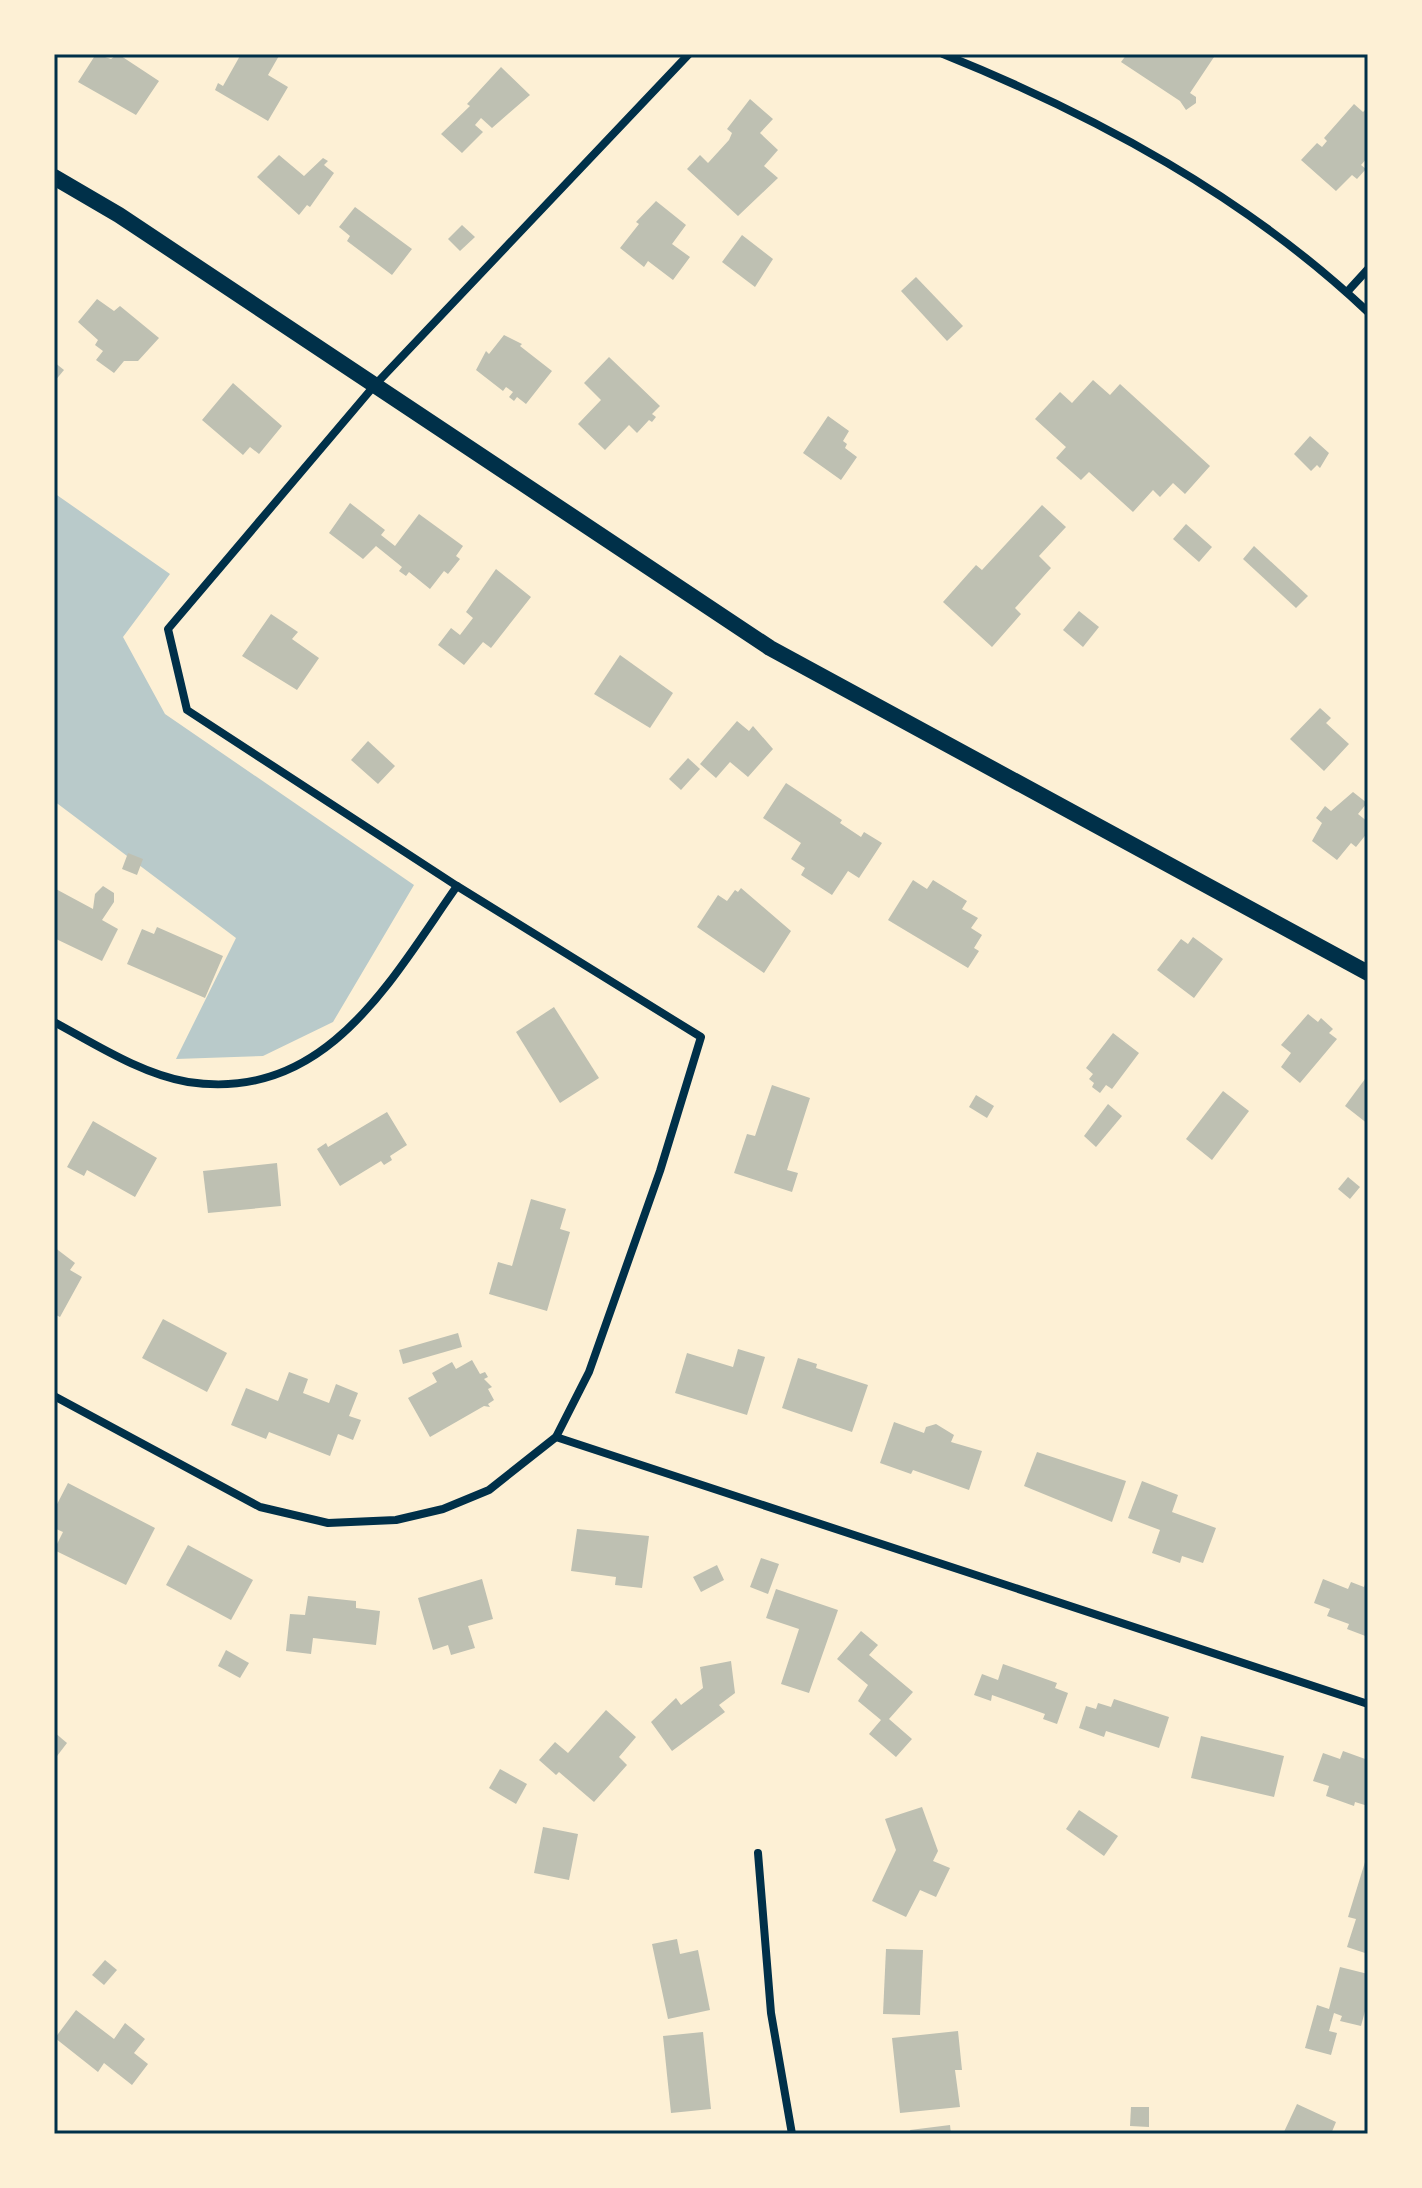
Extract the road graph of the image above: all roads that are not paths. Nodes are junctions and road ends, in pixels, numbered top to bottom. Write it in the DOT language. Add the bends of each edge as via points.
graph roads {
  1 [pos="689,54"];
  2 [pos="943,54"];
  3 [pos="54,177"];
  4 [pos="1368,269"];
  5 [pos="1347,292"];
  6 [pos="1368,312"];
  7 [pos="374,386"];
  8 [pos="457,886"];
  9 [pos="1368,973"];
  10 [pos="54,1022"];
  11 [pos="54,1396"];
  12 [pos="556,1437"];
  13 [pos="1368,1704"];
  14 [pos="758,1853"];
  15 [pos="792,2134"];
  1 -- 7 [label="street"];
  2 -- 5 [label="street" via="1136,144 1284,240"];
  3 -- 7 [label="main road"];
  4 -- 5 [label="street"];
  5 -- 6 [label="street"];
  7 -- 8 [label="street" via="168,629 187,710"];
  7 -- 9 [label="main road" via="770,648"];
  8 -- 10 [label="street" via="369,1010 330,1048 290,1069 240,1084 187,1082 124,1059"];
  8 -- 12 [label="street" via="701,1037 589,1372"];
  11 -- 12 [label="street" via="260,1507 328,1523 396,1520 443,1509 489,1490"];
  12 -- 13 [label="street"];
  14 -- 15 [label="street" via="771,2013"];
}
